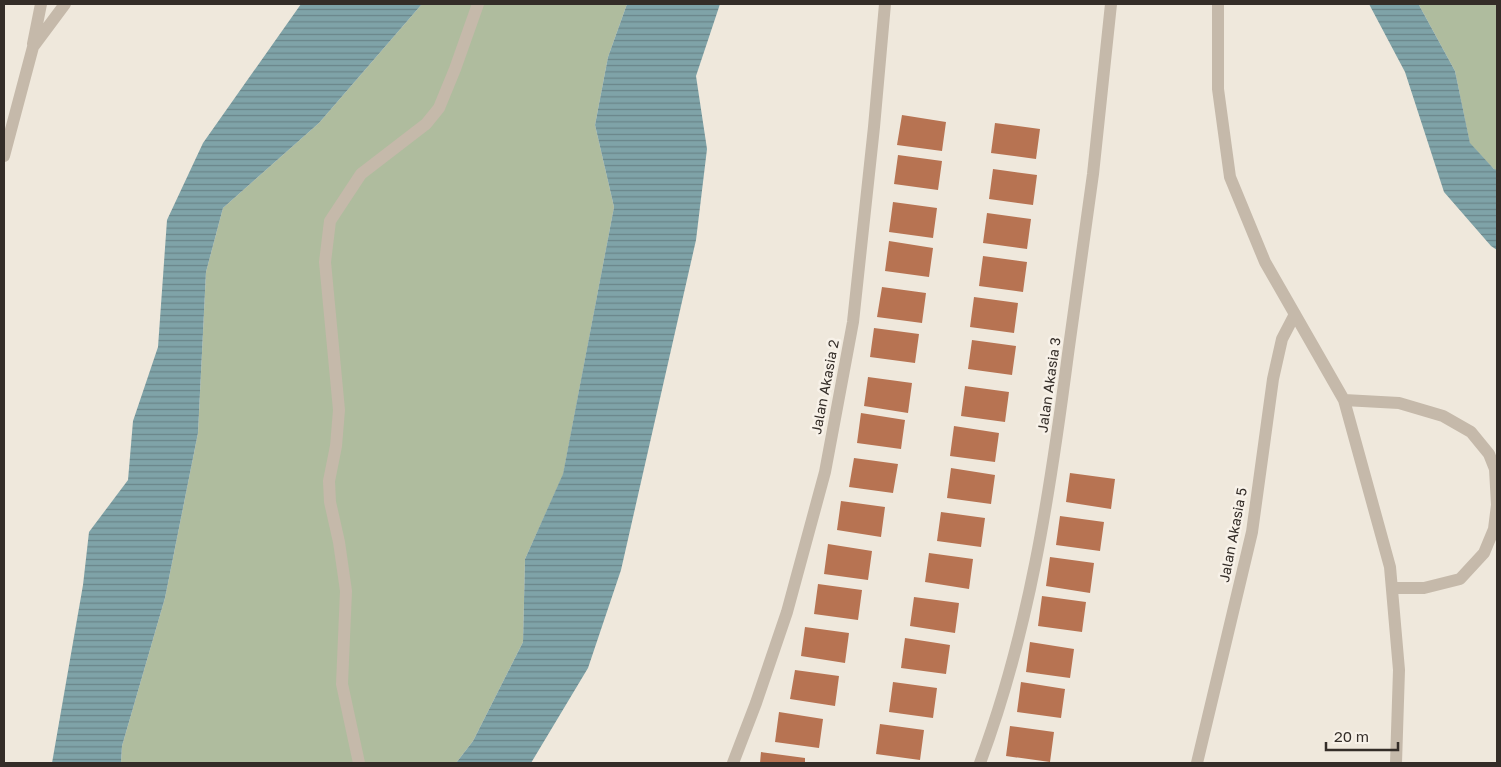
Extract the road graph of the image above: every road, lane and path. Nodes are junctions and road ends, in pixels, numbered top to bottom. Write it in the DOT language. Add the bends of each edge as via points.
graph roads {
  1 [pos="41,4"];
  2 [pos="65,4"];
  3 [pos="478,4"];
  4 [pos="886,4"];
  5 [pos="1111,4"];
  6 [pos="1218,4"];
  7 [pos="33,47"];
  8 [pos="4,155"];
  9 [pos="1295,314"];
  10 [pos="1344,400"];
  11 [pos="1393,588"];
  12 [pos="359,763"];
  13 [pos="733,763"];
  14 [pos="980,763"];
  15 [pos="1197,763"];
  16 [pos="1396,763"];
  1 -- 7 [label="street"];
  2 -- 7 [label="street"];
  3 -- 12 [label="street" via="439,108 426,124 361,174 330,221 326,262 340,410 330,502 346,591 342,684"];
  4 -- 13 [label="street, Jalan Akasia 2" via="853,322 825,472 787,612"];
  5 -- 14 [label="street, Jalan Akasia 3" via="1088,212 1036,562 1018,644"];
  6 -- 9 [label="street" via="1218,90 1230,177 1266,262"];
  7 -- 8 [label="street"];
  9 -- 10 [label="street"];
  9 -- 15 [label="street, Jalan Akasia 5" via="1282,339 1273,379 1252,532"];
  10 -- 11 [label="street"];
  10 -- 11 [label="street" via="1399,403 1443,416 1471,432 1489,454 1494,469 1497,506 1494,528 1484,553 1460,579 1424,588"];
  11 -- 16 [label="street" via="1399,670"];
}
